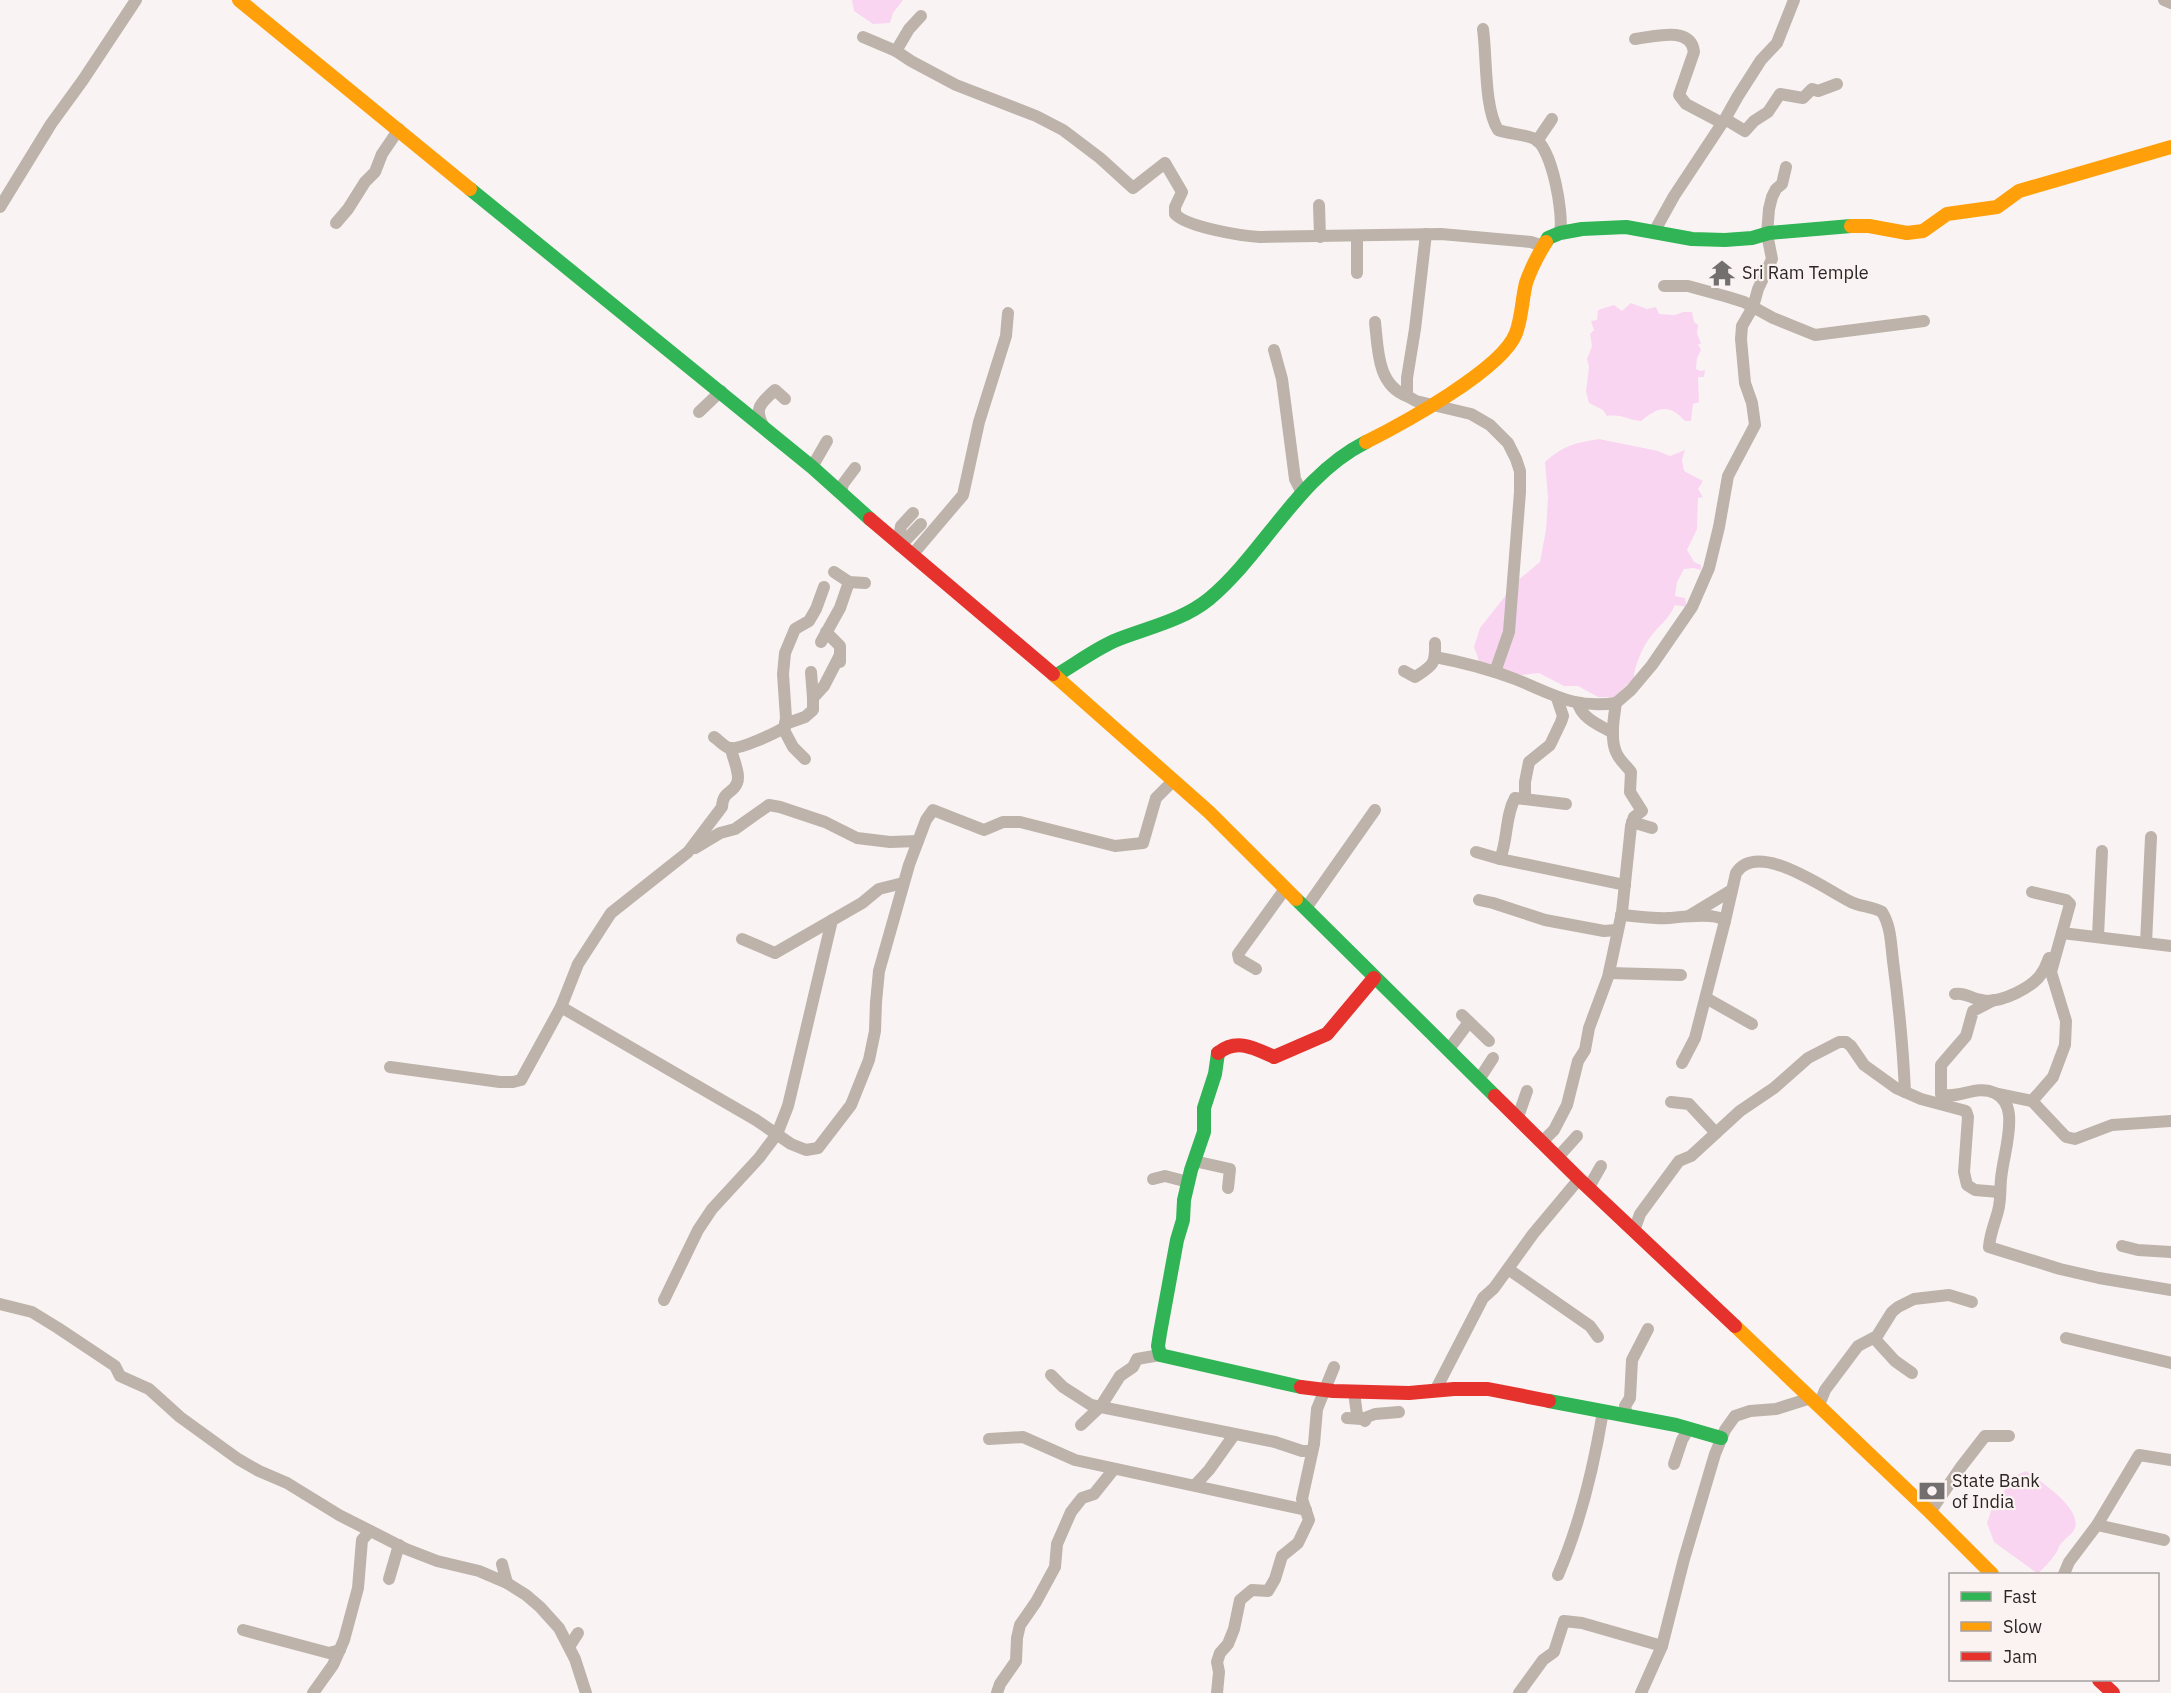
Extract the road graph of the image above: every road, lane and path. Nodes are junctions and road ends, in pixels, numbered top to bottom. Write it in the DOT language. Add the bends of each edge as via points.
graph roads {
  1 [pos="136,0"];
  2 [pos="239,0"];
  3 [pos="1794,0"];
  4 [pos="2164,0"];
  5 [pos="2171,3"];
  6 [pos="921,16"];
  7 [pos="1483,29"];
  8 [pos="863,37"];
  9 [pos="1635,39"];
  10 [pos="896,51"];
  11 [pos="1837,84"];
  12 [pos="1552,119"];
  13 [pos="1724,121"];
  14 [pos="399,129"];
  15 [pos="1537,141"];
  16 [pos="2171,147"];
  17 [pos="1786,167"];
  18 [pos="1319,205"];
  19 [pos="0,207"];
  20 [pos="336,223"];
  21 [pos="1654,232"];
  22 [pos="1560,233"];
  23 [pos="1426,234"];
  24 [pos="1767,234"];
  25 [pos="1357,236"];
  26 [pos="1320,237"];
  27 [pos="1543,246"];
  28 [pos="1357,273"];
  29 [pos="1664,286"];
  30 [pos="1753,307"];
  31 [pos="1008,313"];
  32 [pos="1924,321"];
  33 [pos="1375,322"];
  34 [pos="1274,350"];
  35 [pos="721,391"];
  36 [pos="1407,396"];
  37 [pos="785,399"];
  38 [pos="1434,404"];
  39 [pos="699,412"];
  40 [pos="765,429"];
  41 [pos="827,441"];
  42 [pos="812,467"];
  43 [pos="855,468"];
  44 [pos="841,493"];
  45 [pos="1302,493"];
  46 [pos="913,513"];
  47 [pos="921,524"];
  48 [pos="902,544"];
  49 [pos="912,555"];
  50 [pos="834,572"];
  51 [pos="849,582"];
  52 [pos="865,583"];
  53 [pos="824,587"];
  54 [pos="1435,643"];
  55 [pos="1435,657"];
  56 [pos="1404,671"];
  57 [pos="811,672"];
  58 [pos="1495,672"];
  59 [pos="1055,676"];
  60 [pos="813,698"];
  61 [pos="1557,698"];
  62 [pos="1616,703"];
  63 [pos="1578,704"];
  64 [pos="785,726"];
  65 [pos="1613,733"];
  66 [pos="714,737"];
  67 [pos="731,748"];
  68 [pos="805,759"];
  69 [pos="1174,780"];
  70 [pos="1525,799"];
  71 [pos="1566,804"];
  72 [pos="1375,810"];
  73 [pos="1632,822"];
  74 [pos="1652,828"];
  75 [pos="2151,837"];
  76 [pos="918,840"];
  77 [pos="2102,851"];
  78 [pos="688,852"];
  79 [pos="1476,852"];
  80 [pos="1500,859"];
  81 [pos="903,883"];
  82 [pos="1625,885"];
  83 [pos="1285,889"];
  84 [pos="1732,890"];
  85 [pos="2032,892"];
  86 [pos="1479,900"];
  87 [pos="1306,908"];
  88 [pos="1621,915"];
  89 [pos="1688,916"];
  90 [pos="832,920"];
  91 [pos="1725,921"];
  92 [pos="1617,930"];
  93 [pos="2062,933"];
  94 [pos="2098,936"];
  95 [pos="742,939"];
  96 [pos="2146,943"];
  97 [pos="2171,946"];
  98 [pos="2058,948"];
  99 [pos="1256,969"];
  100 [pos="1609,973"];
  101 [pos="1681,975"];
  102 [pos="1374,978"];
  103 [pos="1955,994"];
  104 [pos="1706,998"];
  105 [pos="1994,1000"];
  106 [pos="561,1007"];
  107 [pos="1752,1024"];
  108 [pos="1489,1041"];
  109 [pos="1449,1049"];
  110 [pos="1493,1058"];
  111 [pos="1682,1063"];
  112 [pos="390,1066"];
  113 [pos="1480,1078"];
  114 [pos="1527,1091"];
  115 [pos="1905,1092"];
  116 [pos="1998,1094"];
  117 [pos="2032,1101"];
  118 [pos="1671,1102"];
  119 [pos="1518,1117"];
  120 [pos="2171,1121"];
  121 [pos="1716,1133"];
  122 [pos="777,1134"];
  123 [pos="1577,1136"];
  124 [pos="1543,1142"];
  125 [pos="1558,1157"];
  126 [pos="1194,1161"];
  127 [pos="1600,1166"];
  128 [pos="1153,1179"];
  129 [pos="1188,1182"];
  130 [pos="1584,1183"];
  131 [pos="1228,1188"];
  132 [pos="1999,1192"];
  133 [pos="1634,1231"];
  134 [pos="2122,1246"];
  135 [pos="2171,1252"];
  136 [pos="1508,1269"];
  137 [pos="2171,1290"];
  138 [pos="664,1300"];
  139 [pos="1972,1302"];
  140 [pos="0,1304"];
  141 [pos="1648,1329"];
  142 [pos="1598,1337"];
  143 [pos="1874,1338"];
  144 [pos="2066,1338"];
  145 [pos="1160,1355"];
  146 [pos="2171,1363"];
  147 [pos="1334,1367"];
  148 [pos="1911,1373"];
  149 [pos="1050,1375"];
  150 [pos="1326,1390"];
  151 [pos="1435,1391"];
  152 [pos="1354,1392"];
  153 [pos="1815,1401"];
  154 [pos="1101,1406"];
  155 [pos="1604,1411"];
  156 [pos="1400,1412"];
  157 [pos="1627,1416"];
  158 [pos="1347,1418"];
  159 [pos="1366,1421"];
  160 [pos="1081,1425"];
  161 [pos="1689,1428"];
  162 [pos="1234,1435"];
  163 [pos="2009,1436"];
  164 [pos="1721,1438"];
  165 [pos="989,1439"];
  166 [pos="1312,1450"];
  167 [pos="2171,1460"];
  168 [pos="1674,1464"];
  169 [pos="1114,1469"];
  170 [pos="1196,1484"];
  171 [pos="1306,1510"];
  172 [pos="1930,1512"];
  173 [pos="2097,1525"];
  174 [pos="370,1531"];
  175 [pos="2164,1540"];
  176 [pos="399,1545"];
  177 [pos="502,1564"];
  178 [pos="1990,1573"];
  179 [pos="2065,1573"];
  180 [pos="1558,1575"];
  181 [pos="389,1579"];
  182 [pos="507,1583"];
  183 [pos="243,1630"];
  184 [pos="578,1634"];
  185 [pos="1662,1646"];
  186 [pos="569,1647"];
  187 [pos="340,1650"];
  188 [pos="2100,1681"];
  189 [pos="314,1693"];
  190 [pos="586,1693"];
  191 [pos="997,1693"];
  192 [pos="1217,1693"];
  193 [pos="1519,1693"];
  194 [pos="1641,1693"];
  195 [pos="2113,1693"];
  1 -- 19 [label="street"];
  2 -- 14 [label="street"];
  3 -- 13 [label="street" via="1777,44 1761,60"];
  4 -- 5 [label="street"];
  6 -- 10 [label="street"];
  7 -- 15 [label="street" via="1492,121 1498,130"];
  8 -- 10 [label="street"];
  9 -- 13 [label="street" via="1678,35 1689,39 1694,52 1679,95 1686,104"];
  10 -- 26 [label="street" via="956,85 1063,130 1133,188 1165,163 1182,192 1175,207 1179,219 1239,236"];
  11 -- 13 [label="street" via="1818,91 1812,89 1803,98 1780,94 1768,112 1751,116 1744,131"];
  12 -- 15 [label="street"];
  13 -- 21 [label="street"];
  14 -- 20 [label="street" via="375,172"];
  14 -- 35 [label="street"];
  15 -- 22 [label="street" via="1553,168 1561,205"];
  16 -- 24 [label="street" via="2019,191 1997,207 1947,214 1923,231 1898,232 1868,225"];
  17 -- 24 [label="street" via="1782,184 1772,197"];
  18 -- 26 [label="street"];
  21 -- 22 [label="street" via="1626,227"];
  21 -- 24 [label="street" via="1705,240"];
  22 -- 27 [label="street" via="1548,238"];
  23 -- 25 [label="street"];
  23 -- 27 [label="street" via="1475,236"];
  23 -- 36 [label="street"];
  24 -- 30 [label="street" via="1772,259"];
  25 -- 26 [label="street"];
  25 -- 28 [label="street"];
  27 -- 38 [label="street" via="1533,264 1516,333 1506,351"];
  29 -- 30 [label="street" via="1714,292"];
  30 -- 32 [label="street" via="1815,335"];
  30 -- 62 [label="street" via="1741,339 1745,383 1755,425 1728,476 1709,568 1692,607 1664,651"];
  31 -- 49 [label="street" via="1006,336 979,422 963,495"];
  33 -- 36 [label="street" via="1383,372 1394,389"];
  34 -- 45 [label="street" via="1282,379 1295,479"];
  35 -- 39 [label="street"];
  35 -- 40 [label="street"];
  36 -- 38 [label="street"];
  37 -- 40 [label="street" via="776,390 762,403 758,418"];
  38 -- 45 [label="street" via="1348,451"];
  38 -- 58 [label="street" via="1471,414 1490,425 1508,443 1520,471 1509,632"];
  40 -- 42 [label="street"];
  41 -- 42 [label="street"];
  42 -- 44 [label="street"];
  43 -- 44 [label="street"];
  44 -- 48 [label="street"];
  45 -- 59 [label="street" via="1208,600 1177,618 1112,642"];
  46 -- 48 [label="street" via="901,526"];
  47 -- 48 [label="street"];
  48 -- 49 [label="street"];
  49 -- 59 [label="street"];
  50 -- 51 [label="street"];
  51 -- 52 [label="street"];
  51 -- 60 [label="street" via="824,637 840,646 840,659"];
  53 -- 64 [label="street" via="813,615 795,629 785,653"];
  54 -- 55 [label="street"];
  55 -- 56 [label="street" via="1432,666 1415,677"];
  55 -- 58 [label="street"];
  57 -- 60 [label="street"];
  58 -- 61 [label="street"];
  59 -- 69 [label="street"];
  60 -- 64 [label="street" via="813,710"];
  61 -- 63 [label="street"];
  61 -- 70 [label="street" via="1563,716 1550,744 1529,762"];
  62 -- 63 [label="street"];
  62 -- 65 [label="street"];
  63 -- 65 [label="street" via="1591,721"];
  64 -- 67 [label="street" via="760,741"];
  64 -- 68 [label="street" via="793,747"];
  65 -- 73 [label="street" via="1616,753 1631,772 1630,792 1642,811"];
  66 -- 67 [label="street"];
  67 -- 78 [label="street" via="736,785 728,791 722,807"];
  69 -- 76 [label="street" via="1156,798 1143,843 1115,846 1020,822 1003,822 984,830 933,810"];
  69 -- 83 [label="street"];
  70 -- 71 [label="street"];
  70 -- 80 [label="street" via="1515,798 1512,803"];
  72 -- 87 [label="street"];
  73 -- 74 [label="street"];
  73 -- 82 [label="street"];
  75 -- 96 [label="street"];
  76 -- 78 [label="street" via="857,838 825,822 769,806 735,829 720,833"];
  76 -- 81 [label="street"];
  77 -- 94 [label="street"];
  78 -- 106 [label="street" via="611,913 578,964"];
  79 -- 80 [label="street"];
  80 -- 82 [label="street"];
  81 -- 90 [label="street" via="879,889"];
  81 -- 122 [label="street" via="879,971 869,1060 851,1105 818,1148 806,1150"];
  82 -- 88 [label="street"];
  83 -- 87 [label="street"];
  83 -- 99 [label="street" via="1238,954 1239,959"];
  84 -- 89 [label="street"];
  84 -- 91 [label="street"];
  84 -- 115 [label="street" via="1740,866 1760,861 1785,866 1853,903 1882,912 1890,936 1899,1003"];
  85 -- 93 [label="street" via="2069,902"];
  86 -- 92 [label="street" via="1545,920"];
  87 -- 102 [label="street"];
  88 -- 89 [label="street"];
  88 -- 92 [label="street"];
  89 -- 91 [label="street"];
  90 -- 95 [label="street" via="774,953"];
  90 -- 122 [label="street" via="788,1106"];
  91 -- 104 [label="street"];
  92 -- 100 [label="street"];
  93 -- 94 [label="street"];
  93 -- 98 [label="street"];
  94 -- 96 [label="street"];
  96 -- 97 [label="street"];
  98 -- 105 [label="street" via="2047,960 2043,973 2032,982 2019,992"];
  98 -- 117 [label="street" via="2051,972 2066,1021 2066,1045 2053,1077"];
  100 -- 101 [label="street"];
  100 -- 124 [label="street" via="1567,1105"];
  102 -- 109 [label="street"];
  102 -- 126 [label="street" via="1321,1038 1274,1057 1242,1043 1218,1053 1204,1108 1204,1132"];
  103 -- 105 [label="street"];
  104 -- 107 [label="street"];
  104 -- 111 [label="street" via="1695,1038"];
  105 -- 116 [label="street" via="1973,1011 1966,1036 1941,1065 1940,1087 1941,1094 1947,1096 1972,1090"];
  106 -- 112 [label="street" via="521,1080 500,1082"];
  106 -- 122 [label="street"];
  108 -- 109 [label="street" via="1466,1019"];
  109 -- 113 [label="street"];
  110 -- 113 [label="street"];
  113 -- 119 [label="street"];
  114 -- 119 [label="street"];
  115 -- 121 [label="street" via="1864,1065 1846,1042 1839,1042 1808,1058"];
  115 -- 132 [label="street" via="1966,1111 1967,1185 1975,1190"];
  116 -- 117 [label="street"];
  116 -- 132 [label="street" via="2006,1102 2009,1115"];
  117 -- 120 [label="street" via="2066,1137 2075,1139 2112,1125"];
  118 -- 121 [label="street" via="1689,1104"];
  119 -- 124 [label="street"];
  121 -- 133 [label="street" via="1679,1161 1640,1214"];
  122 -- 138 [label="street" via="712,1209"];
  123 -- 125 [label="street"];
  124 -- 125 [label="street"];
  125 -- 130 [label="street"];
  126 -- 129 [label="street"];
  126 -- 131 [label="street" via="1230,1169"];
  127 -- 130 [label="street"];
  128 -- 129 [label="street" via="1166,1176"];
  129 -- 145 [label="street" via="1160,1333"];
  130 -- 133 [label="street"];
  130 -- 136 [label="street" via="1533,1234"];
  132 -- 137 [label="street" via="1999,1210 1989,1247 2089,1276"];
  133 -- 153 [label="street"];
  134 -- 135 [label="street"];
  136 -- 142 [label="street" via="1590,1326"];
  136 -- 151 [label="street" via="1483,1298"];
  139 -- 143 [label="street" via="1949,1295 1914,1299 1892,1312"];
  140 -- 174 [label="street" via="32,1312 115,1366 120,1377 149,1389 238,1459"];
  141 -- 157 [label="street" via="1632,1360"];
  143 -- 148 [label="street"];
  143 -- 153 [label="street" via="1858,1346"];
  144 -- 146 [label="street"];
  145 -- 150 [label="street"];
  145 -- 154 [label="street" via="1137,1359 1120,1376"];
  147 -- 150 [label="street"];
  149 -- 154 [label="street" via="1078,1398"];
  150 -- 152 [label="street"];
  150 -- 166 [label="street" via="1317,1409"];
  151 -- 152 [label="street"];
  151 -- 155 [label="street" via="1488,1389"];
  152 -- 159 [label="street" via="1357,1415"];
  153 -- 164 [label="street" via="1735,1416"];
  153 -- 172 [label="street"];
  154 -- 160 [label="street"];
  154 -- 162 [label="street"];
  155 -- 157 [label="street"];
  155 -- 180 [label="street" via="1593,1466"];
  156 -- 159 [label="street" via="1375,1414"];
  157 -- 161 [label="street"];
  158 -- 159 [label="street"];
  161 -- 164 [label="street"];
  161 -- 168 [label="street"];
  162 -- 166 [label="street"];
  162 -- 170 [label="street"];
  163 -- 172 [label="street" via="1985,1436"];
  164 -- 185 [label="street"];
  165 -- 169 [label="street" via="1023,1437 1075,1460"];
  166 -- 171 [label="street" via="1302,1499"];
  167 -- 173 [label="street" via="2139,1455"];
  169 -- 170 [label="street"];
  169 -- 191 [label="street" via="1094,1494 1082,1498 1071,1512 1057,1544 1055,1567 1020,1625 1016,1661"];
  170 -- 171 [label="street"];
  171 -- 192 [label="street" via="1309,1520 1298,1543 1282,1556 1268,1591 1252,1590 1240,1600 1234,1629 1217,1662"];
  172 -- 178 [label="street"];
  173 -- 175 [label="street"];
  173 -- 179 [label="street"];
  174 -- 176 [label="street"];
  174 -- 187 [label="street" via="362,1540 354,1609"];
  176 -- 181 [label="street"];
  176 -- 182 [label="street"];
  177 -- 182 [label="street"];
  182 -- 186 [label="street" via="540,1606"];
  183 -- 187 [label="street" via="328,1653"];
  184 -- 186 [label="street"];
  185 -- 193 [label="street" via="1564,1621 1554,1652 1542,1660"];
  185 -- 194 [label="street"];
  186 -- 190 [label="street"];
  187 -- 189 [label="street"];
  188 -- 195 [label="street"];
}
